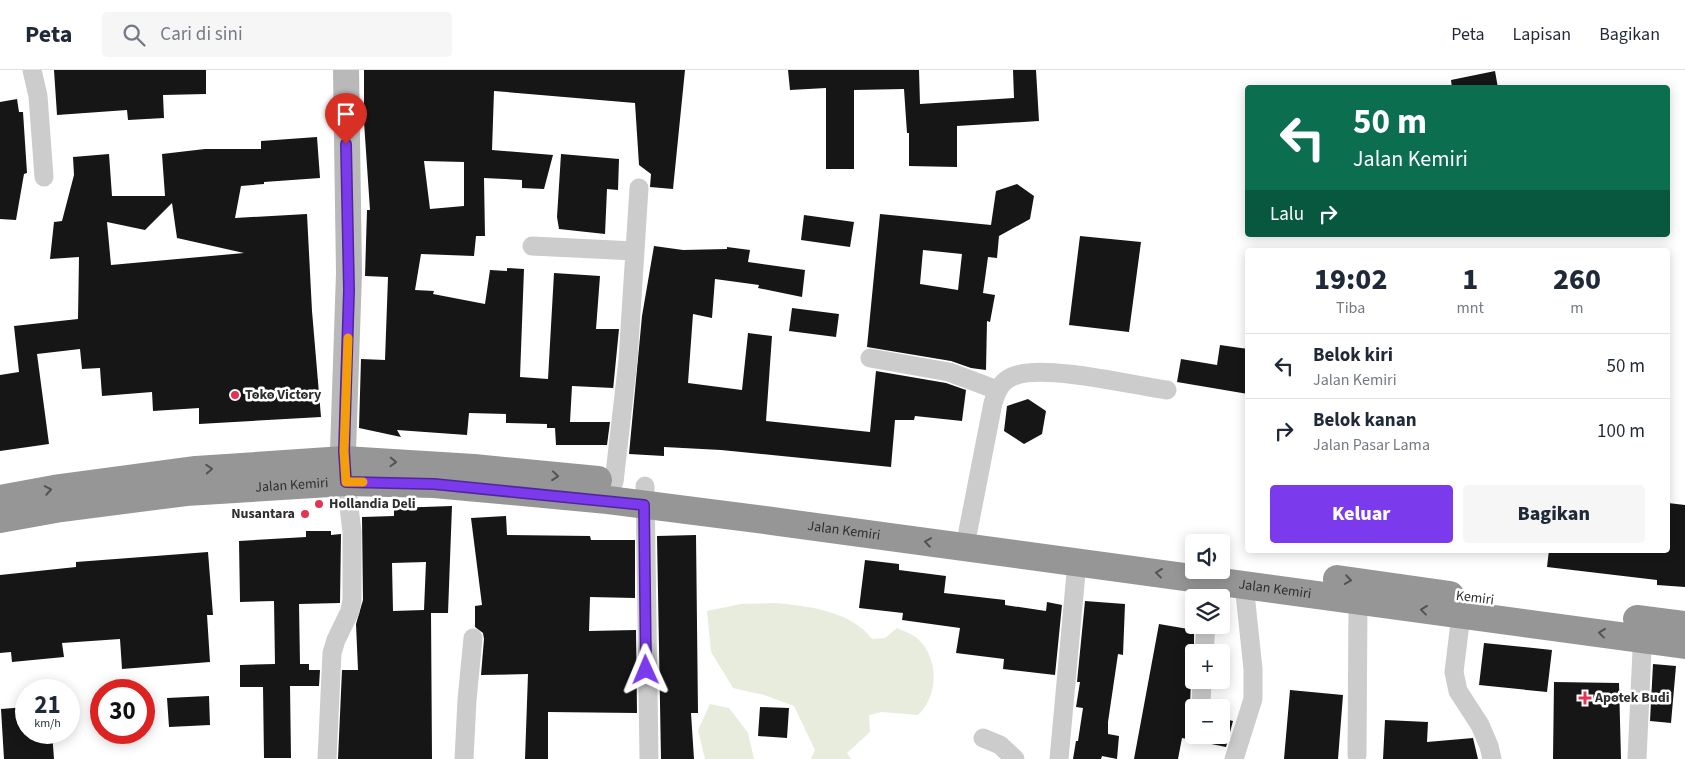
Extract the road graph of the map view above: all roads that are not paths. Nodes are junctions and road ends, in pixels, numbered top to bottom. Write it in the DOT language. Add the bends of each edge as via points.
graph roads {
  1 [pos="32,70"];
  2 [pos="346,70"];
  3 [pos="44,177"];
  4 [pos="639,188"];
  5 [pos="532,246"];
  6 [pos="635,250"];
  7 [pos="870,358"];
  8 [pos="997,390"];
  9 [pos="1168,390"];
  10 [pos="345,471"];
  11 [pos="614,482"];
  12 [pos="644,496"];
  13 [pos="0,499"];
  14 [pos="0,519"];
  15 [pos="968,530"];
  16 [pos="1077,562"];
  17 [pos="1185,571"];
  18 [pos="1185,573"];
  19 [pos="1230,577"];
  20 [pos="1257,580"];
  21 [pos="1358,601"];
  22 [pos="1461,615"];
  23 [pos="1685,625"];
  24 [pos="1643,629"];
  25 [pos="473,638"];
  26 [pos="1685,645"];
  27 [pos="983,738"];
  28 [pos="1357,755"];
  29 [pos="327,759"];
  30 [pos="464,759"];
  31 [pos="649,759"];
  32 [pos="1015,759"];
  33 [pos="1059,759"];
  34 [pos="1234,759"];
  35 [pos="1492,759"];
  36 [pos="1637,759"];
  1 -- 3 [label="street" via="38,96"];
  2 -- 10 [label="street" via="349,273"];
  4 -- 6 [label="street"];
  5 -- 6 [label="street"];
  6 -- 11 [label="street" via="628,360"];
  7 -- 8 [label="street" via="949,372"];
  8 -- 9 [label="street" via="1005,381 1028,373 1069,375"];
  8 -- 15 [label="street"];
  10 -- 11 [label="highway, Jalan Kemiri, one-way" via="466,467"];
  10 -- 12 [label="highway, Jalan Kemiri" via="434,484"];
  13 -- 10 [label="highway, Jalan Kemiri, one-way" via="196,470"];
  10 -- 14 [label="highway, Jalan Kemiri"];
  10 -- 29 [label="street" via="352,532 352,600 332,653"];
  11 -- 12 [label="highway, Jalan Kemiri"];
  12 -- 15 [label="highway, Jalan Kemiri"];
  16 -- 12 [label="highway, Jalan Kemiri, one-way"];
  12 -- 31 [label="street"];
  15 -- 17 [label="highway, Jalan Kemiri"];
  18 -- 16 [label="highway, Jalan Kemiri, one-way"];
  16 -- 33 [label="street"];
  19 -- 20 [label="highway, Jalan Kemiri"];
  20 -- 21 [label="highway, Jalan Kemiri"];
  20 -- 24 [label="highway, Kemiri, one-way"];
  20 -- 34 [label="street" via="1253,699"];
  22 -- 21 [label="highway, Jalan Kemiri, one-way"];
  21 -- 28 [label="street"];
  24 -- 22 [label="highway, Jalan Kemiri, one-way"];
  22 -- 35 [label="street" via="1454,672 1458,691 1480,725"];
  23 -- 24 [label="highway, Kemiri"];
  24 -- 26 [label="highway, Jalan Kemiri"];
  24 -- 36 [label="street"];
  25 -- 30 [label="street"];
  27 -- 32 [label="street" via="1000,745"];
}
